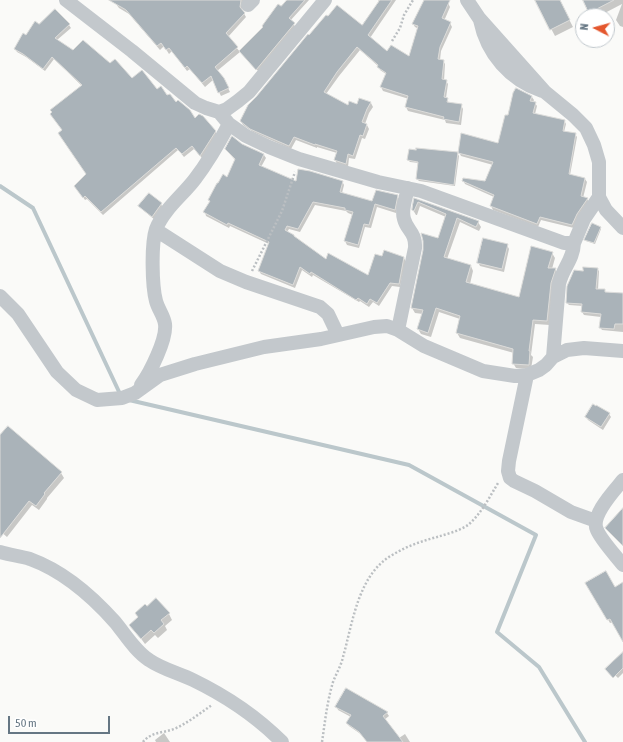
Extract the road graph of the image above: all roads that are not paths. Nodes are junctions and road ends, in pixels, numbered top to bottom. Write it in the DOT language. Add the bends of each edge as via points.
graph roads {
  1 [pos="66,0"];
  2 [pos="325,0"];
  3 [pos="467,0"];
  4 [pos="219,112"];
  5 [pos="229,124"];
  6 [pos="408,188"];
  7 [pos="598,197"];
  8 [pos="623,228"];
  9 [pos="156,230"];
  10 [pos="574,243"];
  11 [pos="0,296"];
  12 [pos="398,330"];
  13 [pos="338,335"];
  14 [pos="623,351"];
  15 [pos="553,357"];
  16 [pos="527,375"];
  17 [pos="135,393"];
  18 [pos="623,480"];
  19 [pos="596,521"];
  20 [pos="0,552"];
  21 [pos="623,565"];
  22 [pos="282,742"];
  1 -- 4 [label="street" via="195,103"];
  2 -- 4 [label="street" via="249,92"];
  3 -- 7 [label="street" via="479,18 545,92 586,128 599,162"];
  4 -- 5 [label="street"];
  5 -- 6 [label="street" via="246,136 299,159"];
  5 -- 9 [label="street" via="216,148 196,177 162,217"];
  6 -- 10 [label="street" via="564,243"];
  6 -- 12 [label="street" via="404,219 414,236 415,248"];
  7 -- 8 [label="street"];
  7 -- 10 [label="street" via="584,219"];
  9 -- 13 [label="street" via="220,271 320,307 328,314"];
  9 -- 17 [label="street" via="154,291 165,323 165,331 158,354"];
  10 -- 15 [label="street" via="572,258 561,274 559,284"];
  11 -- 17 [label="street" via="18,314 57,372 76,390 97,400 122,398"];
  12 -- 13 [label="street" via="387,326 374,327"];
  12 -- 16 [label="street" via="424,346 483,371 515,376"];
  13 -- 17 [label="street" via="264,347 194,364 160,375"];
  14 -- 15 [label="street" via="584,348 567,350"];
  15 -- 16 [label="street" via="539,370"];
  16 -- 19 [label="street" via="509,461 510,478 571,512"];
  18 -- 19 [label="street" via="598,514"];
  19 -- 21 [label="street" via="596,530"];
  20 -- 22 [label="street" via="30,559 54,570 100,605 147,660 224,696 256,717"];
}
